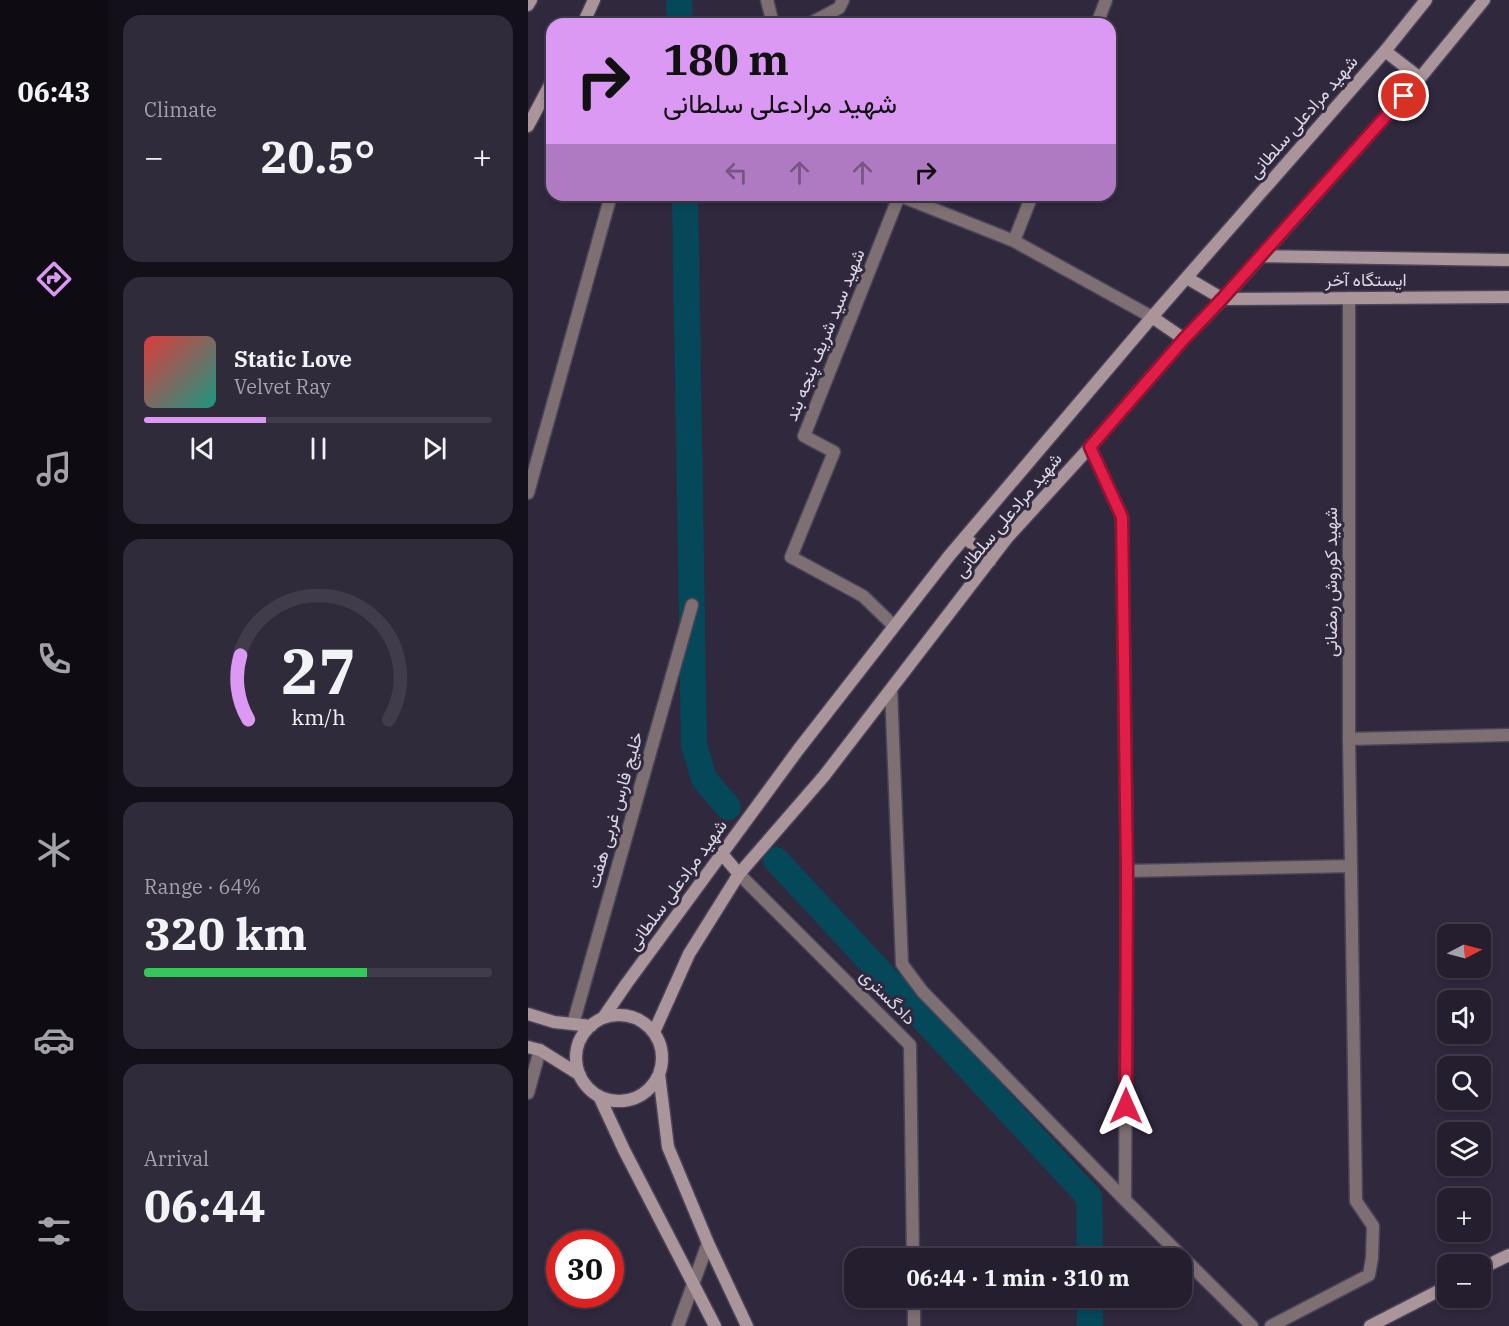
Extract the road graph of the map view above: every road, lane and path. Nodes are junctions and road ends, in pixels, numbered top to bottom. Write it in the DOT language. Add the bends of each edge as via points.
graph roads {
  1 [pos="531,0"];
  2 [pos="594,0"];
  3 [pos="767,0"];
  4 [pos="843,0"];
  5 [pos="1106,0"];
  6 [pos="1426,0"];
  7 [pos="1484,0"];
  8 [pos="528,5"];
  9 [pos="586,18"];
  10 [pos="772,18"];
  11 [pos="820,18"];
  12 [pos="1099,18"];
  13 [pos="1385,51"];
  14 [pos="1420,78"];
  15 [pos="546,92"];
  16 [pos="528,126"];
  17 [pos="609,201"];
  18 [pos="897,201"];
  19 [pos="914,201"];
  20 [pos="1030,201"];
  21 [pos="1014,241"];
  22 [pos="1260,256"];
  23 [pos="1509,260"];
  24 [pos="1187,278"];
  25 [pos="1509,297"];
  26 [pos="1349,298"];
  27 [pos="1222,299"];
  28 [pos="1152,317"];
  29 [pos="1184,339"];
  30 [pos="1090,447"];
  31 [pos="528,493"];
  32 [pos="965,537"];
  33 [pos="990,561"];
  34 [pos="692,605"];
  35 [pos="894,626"];
  36 [pos="891,689"];
  37 [pos="1509,735"];
  38 [pos="1349,739"];
  39 [pos="722,854"];
  40 [pos="1351,866"];
  41 [pos="1127,871"];
  42 [pos="739,874"];
  43 [pos="528,1014"];
  44 [pos="603,1018"];
  45 [pos="573,1024"];
  46 [pos="591,1026"];
  47 [pos="654,1032"];
  48 [pos="534,1049"];
  49 [pos="580,1074"];
  50 [pos="659,1074"];
  51 [pos="528,1093"];
  52 [pos="599,1096"];
  53 [pos="1125,1200"];
  54 [pos="708,1243"];
  55 [pos="913,1248"];
  56 [pos="1509,1255"];
  57 [pos="1491,1264"];
  58 [pos="694,1284"];
  59 [pos="1437,1292"];
  60 [pos="914,1308"];
  61 [pos="678,1326"];
  62 [pos="715,1326"];
  63 [pos="747,1326"];
  64 [pos="914,1326"];
  65 [pos="1252,1326"];
  66 [pos="1271,1326"];
  67 [pos="1371,1326"];
  1 -- 8 [label="street"];
  2 -- 9 [label="street"];
  3 -- 10 [label="street"];
  4 -- 11 [label="street" via="839,8"];
  5 -- 12 [label="street"];
  6 -- 13 [label="street, شهید مرادعلی سلطانی"];
  7 -- 14 [label="street, شهید مرادعلی سلطانی"];
  13 -- 14 [label="street"];
  13 -- 24 [label="street, شهید مرادعلی سلطانی"];
  14 -- 22 [label="street, شهید مرادعلی سلطانی"];
  15 -- 16 [label="street"];
  17 -- 31 [label="street"];
  18 -- 35 [label="street, شهید سید شریف پنجه بند" via="804,436 834,452 791,557 863,596"];
  19 -- 21 [label="street"];
  20 -- 21 [label="street"];
  21 -- 28 [label="street"];
  22 -- 23 [label="street, ایستگاه آخر"];
  22 -- 27 [label="street, شهید مرادعلی سلطانی"];
  24 -- 27 [label="street"];
  24 -- 28 [label="street, شهید مرادعلی سلطانی"];
  25 -- 26 [label="street, ایستگاه آخر"];
  26 -- 27 [label="street, ایستگاه آخر"];
  26 -- 38 [label="street, شهید کوروش رمضانی"];
  27 -- 29 [label="street, شهید مرادعلی سلطانی"];
  28 -- 29 [label="street"];
  28 -- 32 [label="street, شهید مرادعلی سلطانی"];
  29 -- 30 [label="street, شهید مرادعلی سلطانی"];
  30 -- 33 [label="street, شهید مرادعلی سلطانی"];
  30 -- 41 [label="street" via="1122,517"];
  32 -- 33 [label="street"];
  32 -- 35 [label="street, شهید مرادعلی سلطانی"];
  33 -- 36 [label="street, شهید مرادعلی سلطانی"];
  34 -- 45 [label="street, خلیج فارس غربی هفت"];
  35 -- 39 [label="street, شهید مرادعلی سلطانی"];
  36 -- 42 [label="street, شهید مرادعلی سلطانی" via="824,776"];
  36 -- 53 [label="street" via="902,964 922,991"];
  37 -- 38 [label="street"];
  38 -- 40 [label="street, شهید کوروش رمضانی"];
  39 -- 42 [label="street"];
  39 -- 44 [label="street, شهید مرادعلی سلطانی"];
  40 -- 41 [label="street"];
  40 -- 66 [label="street, شهید کوروش رمضانی" via="1356,1201 1373,1226 1372,1258 1369,1275"];
  41 -- 53 [label="street"];
  42 -- 47 [label="street, شهید مرادعلی سلطانی" via="689,954"];
  42 -- 55 [label="street, دادگستری" via="910,1045"];
  43 -- 45 [label="street"];
  44 -- 46 [label="street"];
  44 -- 47 [label="street" via="631,1016"];
  45 -- 46 [label="street"];
  46 -- 49 [label="street" via="577,1048"];
  47 -- 50 [label="street" via="662,1060"];
  48 -- 49 [label="street"];
  48 -- 51 [label="street"];
  49 -- 52 [label="street" via="587,1087"];
  50 -- 52 [label="street" via="646,1091 627,1100"];
  50 -- 54 [label="street" via="668,1147"];
  52 -- 58 [label="street"];
  53 -- 65 [label="street"];
  54 -- 58 [label="street"];
  54 -- 63 [label="street"];
  56 -- 57 [label="street"];
  58 -- 61 [label="street"];
  58 -- 62 [label="street"];
  59 -- 67 [label="street"];
  60 -- 64 [label="street"];
}
